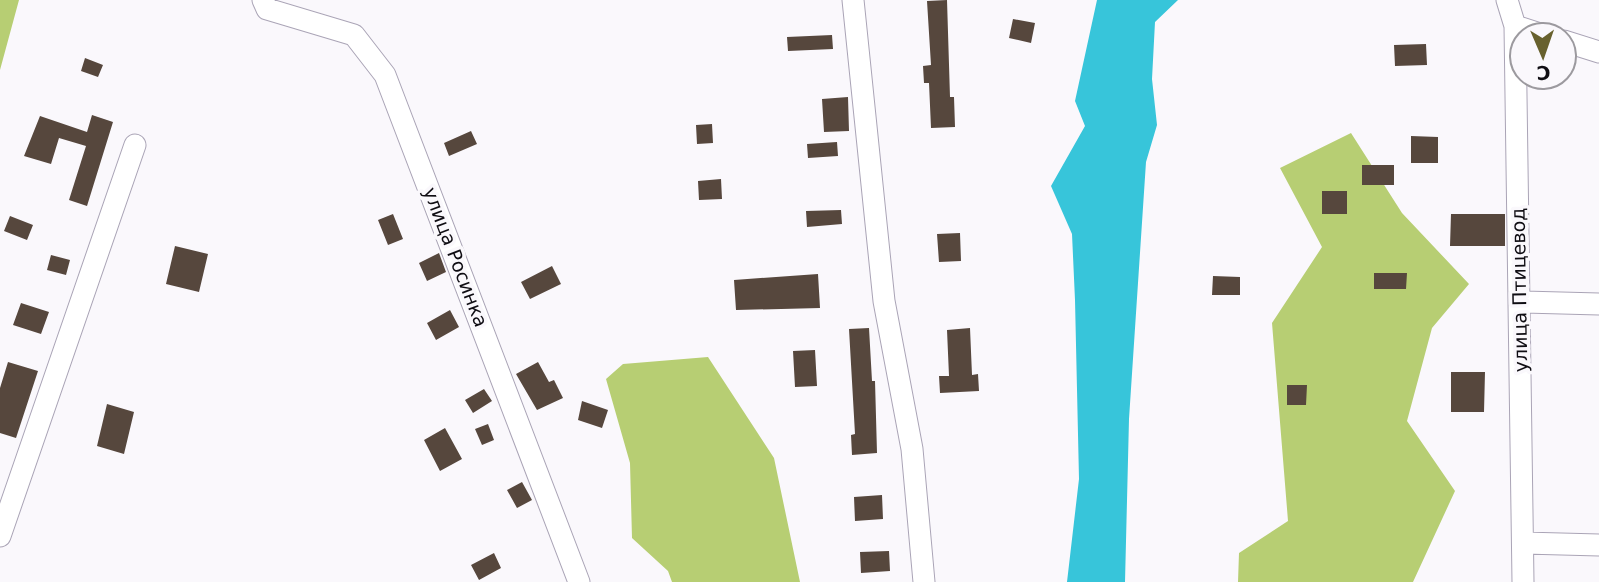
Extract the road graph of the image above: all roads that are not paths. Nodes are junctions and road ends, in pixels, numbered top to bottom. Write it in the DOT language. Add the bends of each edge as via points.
graph roads {
  1 [pos="262,0"];
  2 [pos="853,0"];
  3 [pos="1507,0"];
  4 [pos="1513,21"];
  5 [pos="1578,45"];
  6 [pos="1599,52"];
  7 [pos="1515,91"];
  8 [pos="135,145"];
  9 [pos="1520,302"];
  10 [pos="1599,304"];
  11 [pos="0,536"];
  12 [pos="1523,543"];
  13 [pos="1599,545"];
  14 [pos="579,582"];
  15 [pos="923,582"];
  16 [pos="1523,582"];
  1 -- 14 [label="street, улица Росинка" via="267,9 354,35 385,75"];
  2 -- 15 [label="street" via="884,301 912,449"];
  3 -- 4 [label="street, улица Птицевод"];
  5 -- 6 [label="street"];
  7 -- 9 [label="street, улица Птицевод"];
  8 -- 11 [label="street"];
  9 -- 10 [label="street"];
  9 -- 12 [label="street, улица Птицевод"];
  12 -- 13 [label="street"];
  12 -- 16 [label="street, улица Птицевод"];
}
